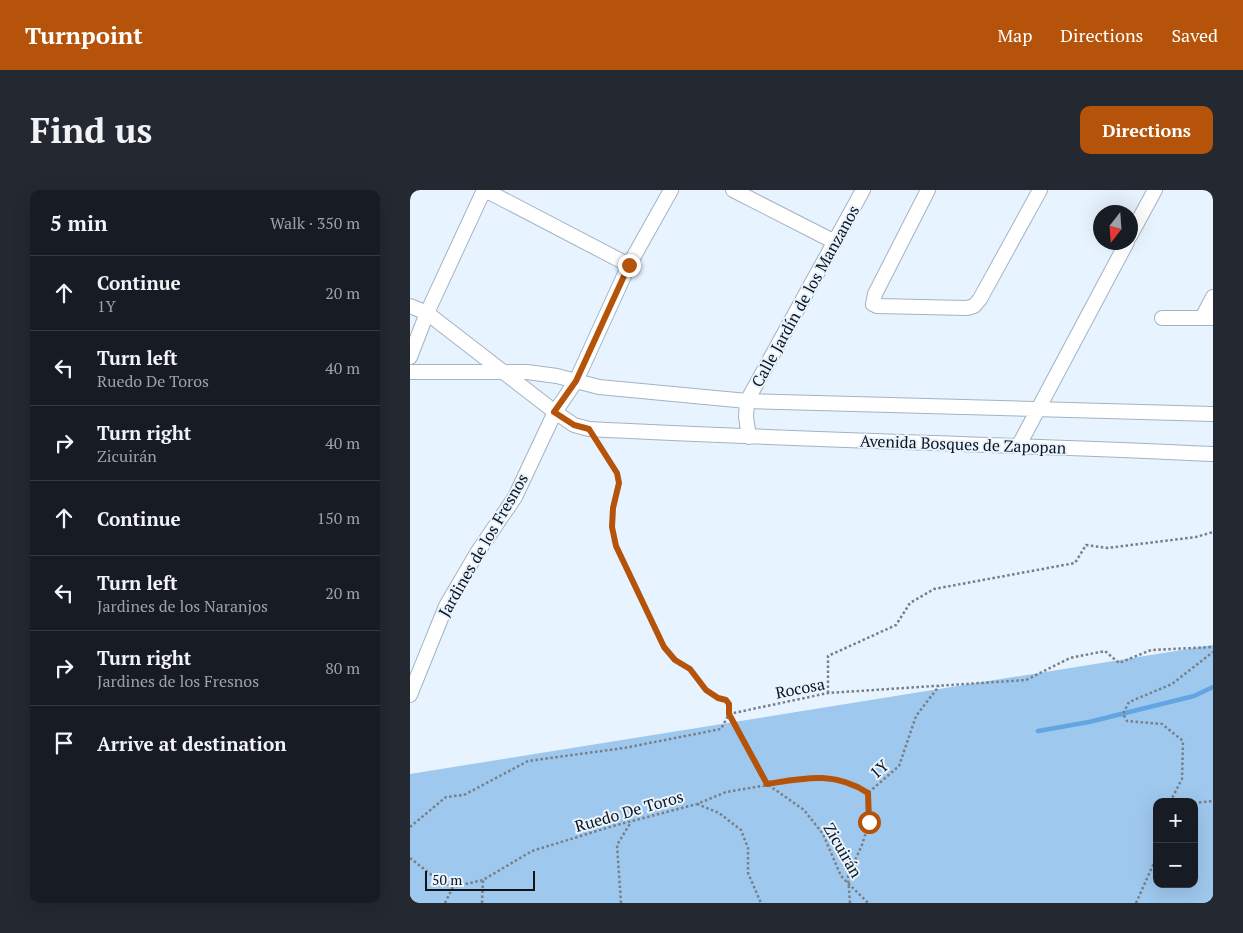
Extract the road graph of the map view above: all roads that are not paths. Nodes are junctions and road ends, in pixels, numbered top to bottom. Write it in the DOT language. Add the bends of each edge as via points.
graph roads {
  1 [pos="484,190"];
  2 [pos="671,190"];
  3 [pos="733,190"];
  4 [pos="862,190"];
  5 [pos="928,190"];
  6 [pos="1040,190"];
  7 [pos="1155,190"];
  8 [pos="1138,221"];
  9 [pos="835,242"];
  10 [pos="1123,250"];
  11 [pos="629,265"];
  12 [pos="1213,297"];
  13 [pos="410,306"];
  14 [pos="427,313"];
  15 [pos="1162,318"];
  16 [pos="1208,318"];
  17 [pos="410,357"];
  18 [pos="410,372"];
  19 [pos="504,372"];
  20 [pos="576,381"];
  21 [pos="747,401"];
  22 [pos="1038,409"];
  23 [pos="554,412"];
  24 [pos="1213,414"];
  25 [pos="749,437"];
  26 [pos="1019,445"];
  27 [pos="1213,454"];
  28 [pos="410,695"];
  1 -- 11 [label="street"];
  1 -- 14 [label="street"];
  2 -- 11 [label="street, Jardines de los Fresnos"];
  3 -- 9 [label="street"];
  4 -- 9 [label="street, Calle Jardín de los Manzanos"];
  5 -- 6 [label="street" via="875,294 873,304 877,306 974,306"];
  7 -- 8 [label="street"];
  9 -- 21 [label="street, Calle Jardín de los Manzanos"];
  10 -- 22 [label="street"];
  11 -- 20 [label="street, Jardines de los Fresnos"];
  12 -- 16 [label="street"];
  13 -- 14 [label="street, Avenida Bosques de Zapopan"];
  14 -- 17 [label="street"];
  14 -- 19 [label="street, Avenida Bosques de Zapopan"];
  15 -- 16 [label="street"];
  18 -- 19 [label="street"];
  19 -- 20 [label="street" via="545,374"];
  19 -- 23 [label="street, Avenida Bosques de Zapopan"];
  20 -- 21 [label="street" via="599,387"];
  20 -- 23 [label="street, Jardines de los Fresnos"];
  21 -- 22 [label="street"];
  21 -- 25 [label="street"];
  22 -- 24 [label="street"];
  22 -- 26 [label="street"];
  23 -- 25 [label="street, Avenida Bosques de Zapopan" via="574,425 589,429"];
  23 -- 28 [label="street, Jardines de los Fresnos" via="514,497 446,606"];
  25 -- 26 [label="street, Avenida Bosques de Zapopan"];
  26 -- 27 [label="street, Avenida Bosques de Zapopan"];
}
